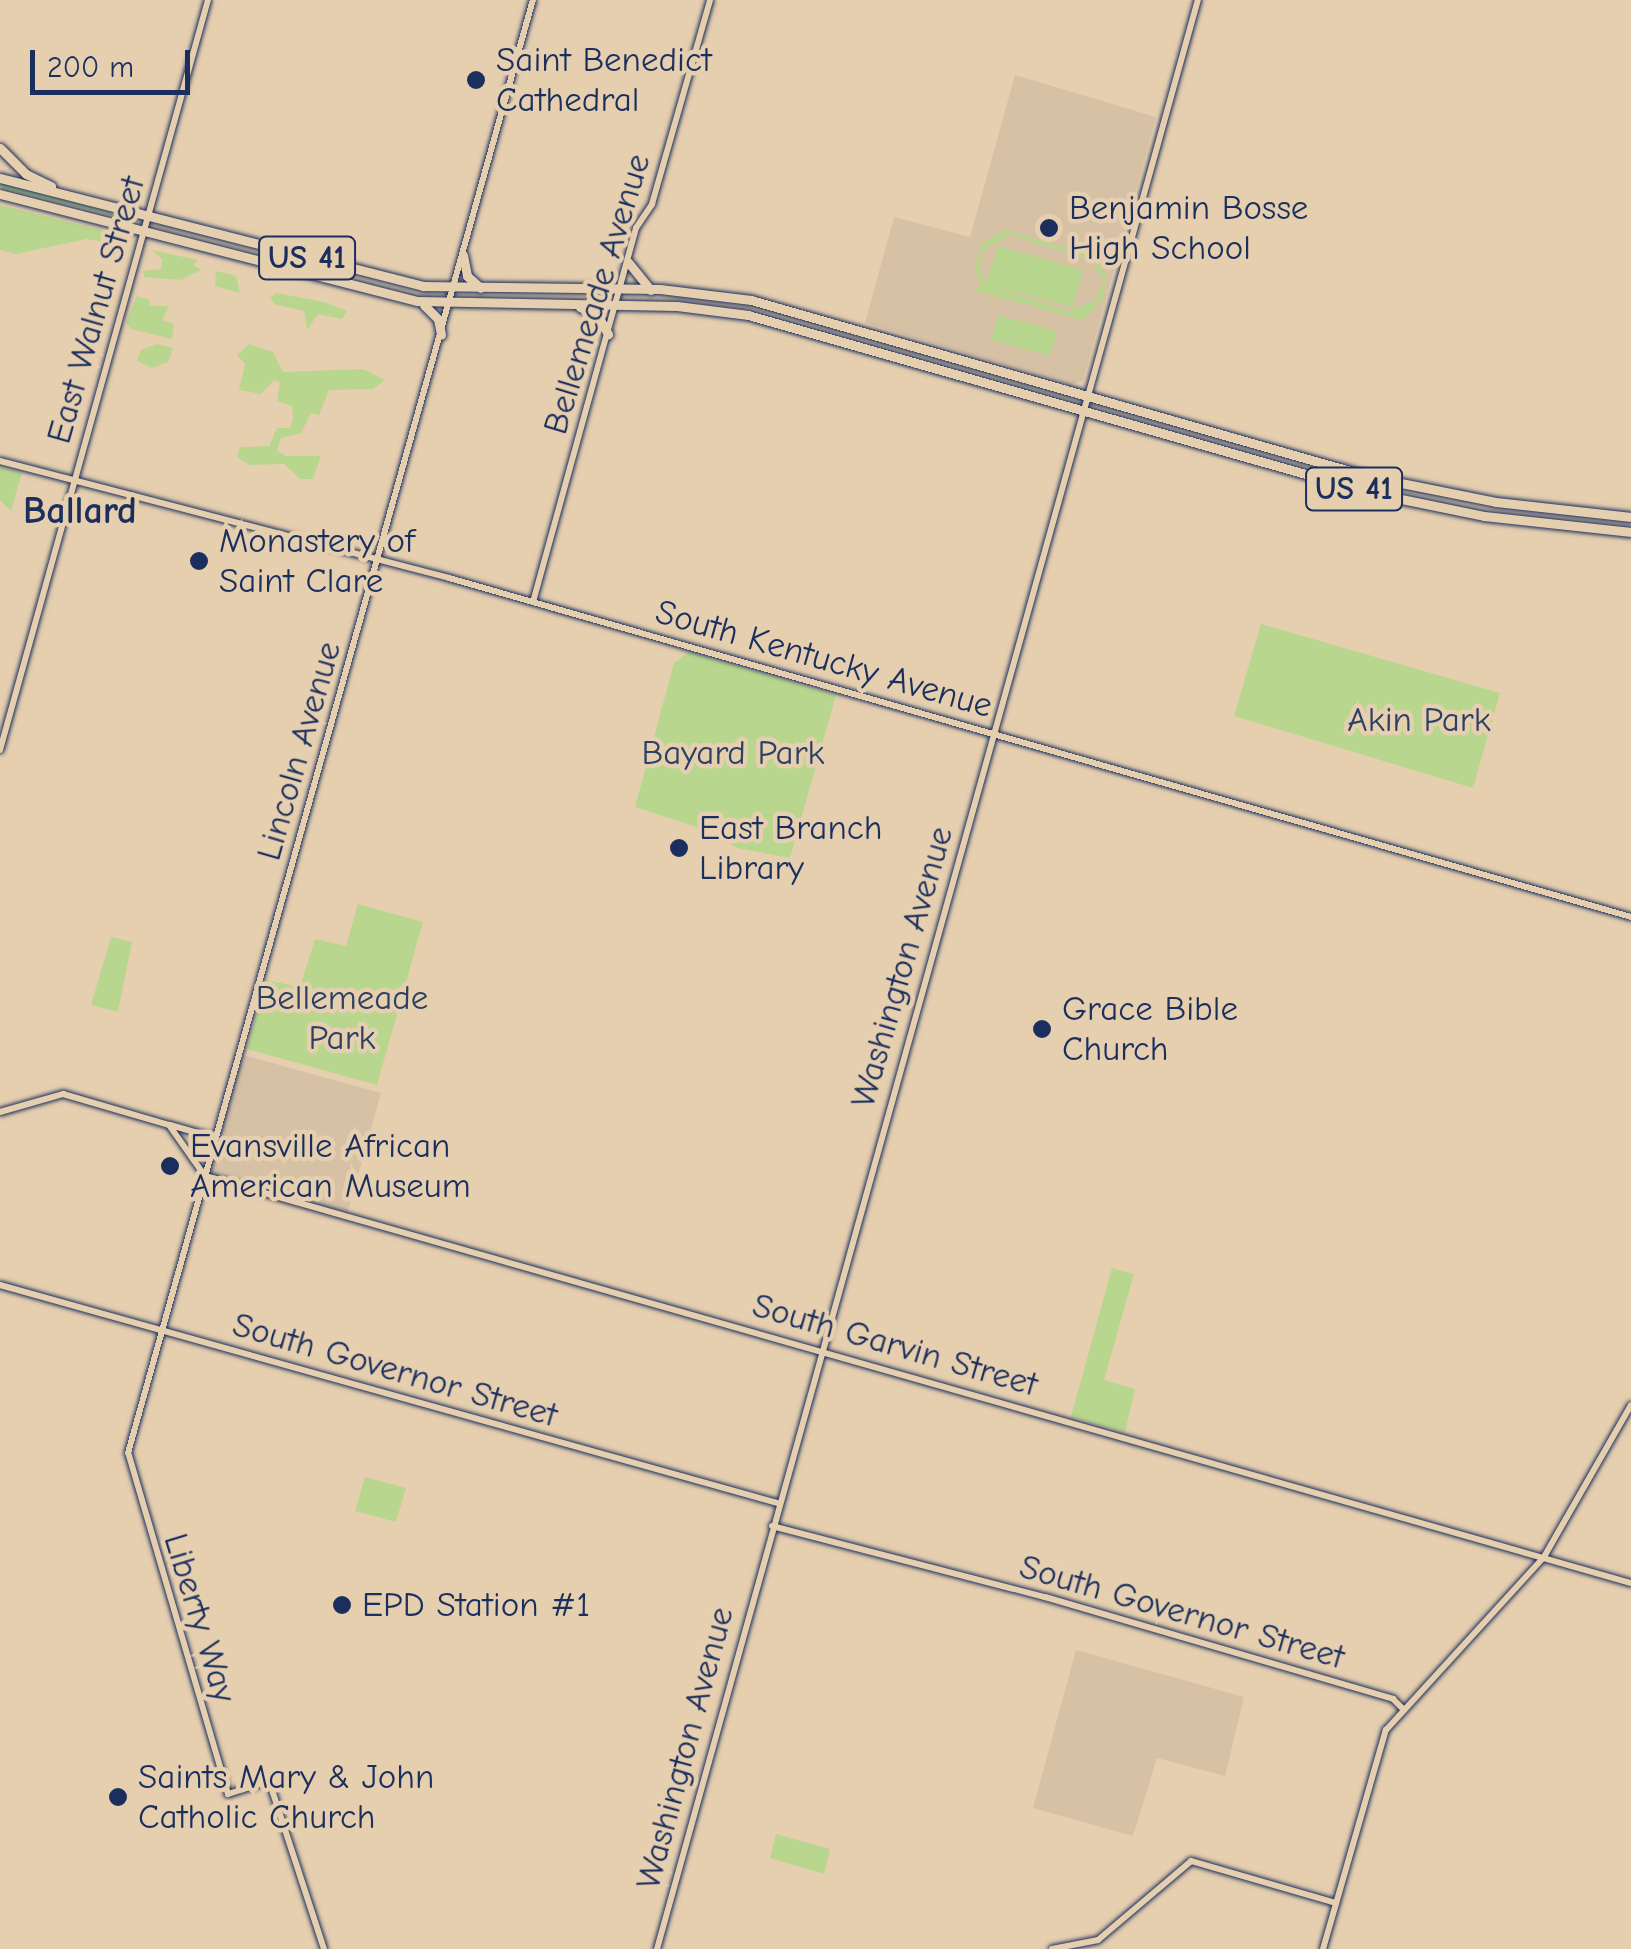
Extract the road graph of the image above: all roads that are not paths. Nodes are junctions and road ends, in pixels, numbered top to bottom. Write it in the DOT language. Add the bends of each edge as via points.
graph roads {
  1 [pos="208,0"];
  2 [pos="533,0"];
  3 [pos="710,0"];
  4 [pos="1198,0"];
  5 [pos="0,148"];
  6 [pos="0,178"];
  7 [pos="0,197"];
  8 [pos="100,204"];
  9 [pos="149,217"];
  10 [pos="145,232"];
  11 [pos="463,255"];
  12 [pos="628,262"];
  13 [pos="454,289"];
  14 [pos="489,290"];
  15 [pos="620,290"];
  16 [pos="651,290"];
  17 [pos="418,300"];
  18 [pos="449,304"];
  19 [pos="616,305"];
  20 [pos="578,306"];
  21 [pos="867,332"];
  22 [pos="608,334"];
  23 [pos="441,335"];
  24 [pos="863,348"];
  25 [pos="1089,396"];
  26 [pos="1085,412"];
  27 [pos="1251,443"];
  28 [pos="1247,458"];
  29 [pos="0,461"];
  30 [pos="74,480"];
  31 [pos="1631,517"];
  32 [pos="1631,532"];
  33 [pos="379,559"];
  34 [pos="533,602"];
  35 [pos="995,733"];
  36 [pos="0,750"];
  37 [pos="1631,918"];
  38 [pos="0,1112"];
  39 [pos="169,1125"];
  40 [pos="216,1138"];
  41 [pos="205,1176"];
  42 [pos="0,1285"];
  43 [pos="162,1330"];
  44 [pos="819,1349"];
  45 [pos="1631,1406"];
  46 [pos="128,1456"];
  47 [pos="777,1503"];
  48 [pos="771,1526"];
  49 [pos="1544,1557"];
  50 [pos="1631,1583"];
  51 [pos="1402,1708"];
  52 [pos="1336,1903"];
  53 [pos="324,1949"];
  54 [pos="657,1949"];
  55 [pos="1052,1949"];
  56 [pos="1323,1949"];
  1 -- 9 [label="street, East Walnut Street"];
  2 -- 11 [label="street, Lincoln Avenue"];
  3 -- 12 [label="street, Bellemeade Avenue" via="652,204 636,228"];
  4 -- 25 [label="street, Washington Avenue"];
  5 -- 8 [label="highway" via="34,179"];
  6 -- 8 [label="highway, US 41"];
  7 -- 10 [label="highway, US 41"];
  8 -- 9 [label="highway, US 41"];
  9 -- 10 [label="street, East Walnut Street"];
  9 -- 13 [label="highway, US 41" via="379,277"];
  10 -- 17 [label="highway, US 41"];
  10 -- 30 [label="street, East Walnut Street"];
  11 -- 13 [label="street, Lincoln Avenue"];
  11 -- 14 [label="highway" via="467,276"];
  12 -- 15 [label="street, Bellemeade Avenue"];
  12 -- 16 [label="highway"];
  13 -- 14 [label="highway, US 41"];
  13 -- 18 [label="street, Lincoln Avenue"];
  14 -- 15 [label="highway, US 41"];
  15 -- 16 [label="highway, US 41"];
  15 -- 19 [label="street, Bellemeade Avenue"];
  16 -- 21 [label="highway, US 41" via="752,300"];
  17 -- 18 [label="highway, US 41"];
  17 -- 23 [label="highway" via="434,312"];
  18 -- 20 [label="highway, US 41"];
  18 -- 23 [label="street, Lincoln Avenue"];
  19 -- 20 [label="highway, US 41"];
  19 -- 22 [label="street, Bellemeade Avenue"];
  19 -- 24 [label="highway, US 41" via="728,312"];
  20 -- 22 [label="highway" via="598,316"];
  21 -- 24 [label="highway" via="858,338"];
  21 -- 25 [label="highway, US 41"];
  22 -- 34 [label="street, Bellemeade Avenue"];
  23 -- 33 [label="street, Lincoln Avenue"];
  24 -- 26 [label="highway, US 41"];
  25 -- 26 [label="street, Washington Avenue"];
  25 -- 27 [label="highway, US 41"];
  26 -- 28 [label="highway, US 41"];
  26 -- 35 [label="street, Washington Avenue"];
  27 -- 28 [label="highway" via="1257,453"];
  27 -- 31 [label="highway, US 41" via="1449,494"];
  28 -- 32 [label="highway, US 41" via="1454,511"];
  29 -- 30 [label="street, South Kentucky Avenue"];
  30 -- 33 [label="street, South Kentucky Avenue"];
  30 -- 36 [label="street, East Walnut Street"];
  33 -- 34 [label="street, South Kentucky Avenue"];
  33 -- 40 [label="street, Lincoln Avenue"];
  34 -- 35 [label="street, South Kentucky Avenue"];
  35 -- 37 [label="street, South Kentucky Avenue"];
  35 -- 44 [label="street, Washington Avenue"];
  38 -- 39 [label="street" via="62,1094"];
  39 -- 40 [label="street"];
  39 -- 41 [label="street"];
  40 -- 41 [label="street, Lincoln Avenue"];
  41 -- 43 [label="street, Lincoln Avenue"];
  41 -- 44 [label="street, South Garvin Street"];
  42 -- 43 [label="street, South Governor Street"];
  43 -- 46 [label="street, Lincoln Avenue"];
  43 -- 47 [label="street, South Governor Street"];
  44 -- 47 [label="street, Washington Avenue"];
  44 -- 49 [label="street, South Garvin Street"];
  45 -- 49 [label="street"];
  46 -- 53 [label="street, Liberty Way" via="228,1794 269,1781"];
  47 -- 48 [label="street, Washington Avenue"];
  48 -- 51 [label="street, South Governor Street" via="1045,1597 1393,1699"];
  48 -- 54 [label="street, Washington Avenue"];
  49 -- 50 [label="street, South Garvin Street"];
  49 -- 51 [label="street"];
  51 -- 52 [label="street" via="1386,1730"];
  52 -- 55 [label="street" via="1191,1862 1098,1940"];
  52 -- 56 [label="street"];
}
